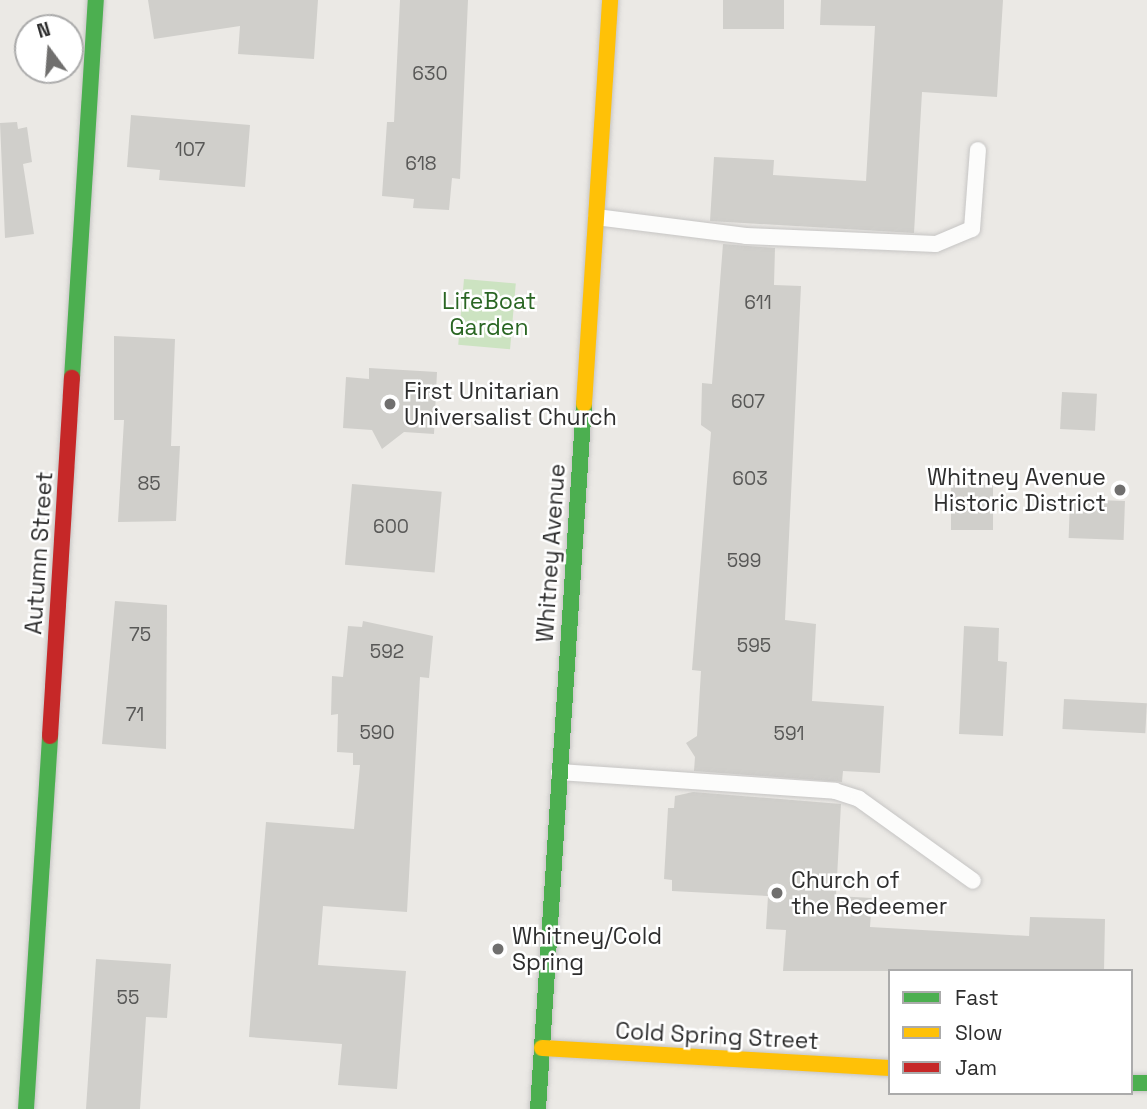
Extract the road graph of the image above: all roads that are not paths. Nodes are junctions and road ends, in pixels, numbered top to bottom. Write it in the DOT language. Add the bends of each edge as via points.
graph roads {
  1 [pos="96,0"];
  2 [pos="610,0"];
  3 [pos="978,150"];
  4 [pos="596,217"];
  5 [pos="559,772"];
  6 [pos="973,881"];
  7 [pos="542,1048"];
  8 [pos="888,1068"];
  9 [pos="26,1109"];
  10 [pos="538,1109"];
  1 -- 9 [label="street, Autumn Street"];
  2 -- 4 [label="street, Whitney Avenue"];
  3 -- 4 [label="lane" via="972,229 936,244 746,236"];
  4 -- 5 [label="street, Whitney Avenue"];
  5 -- 6 [label="lane" via="835,791 859,799"];
  5 -- 7 [label="street, Whitney Avenue"];
  7 -- 8 [label="street, Cold Spring Street"];
  7 -- 10 [label="street, Whitney Avenue"];
}
